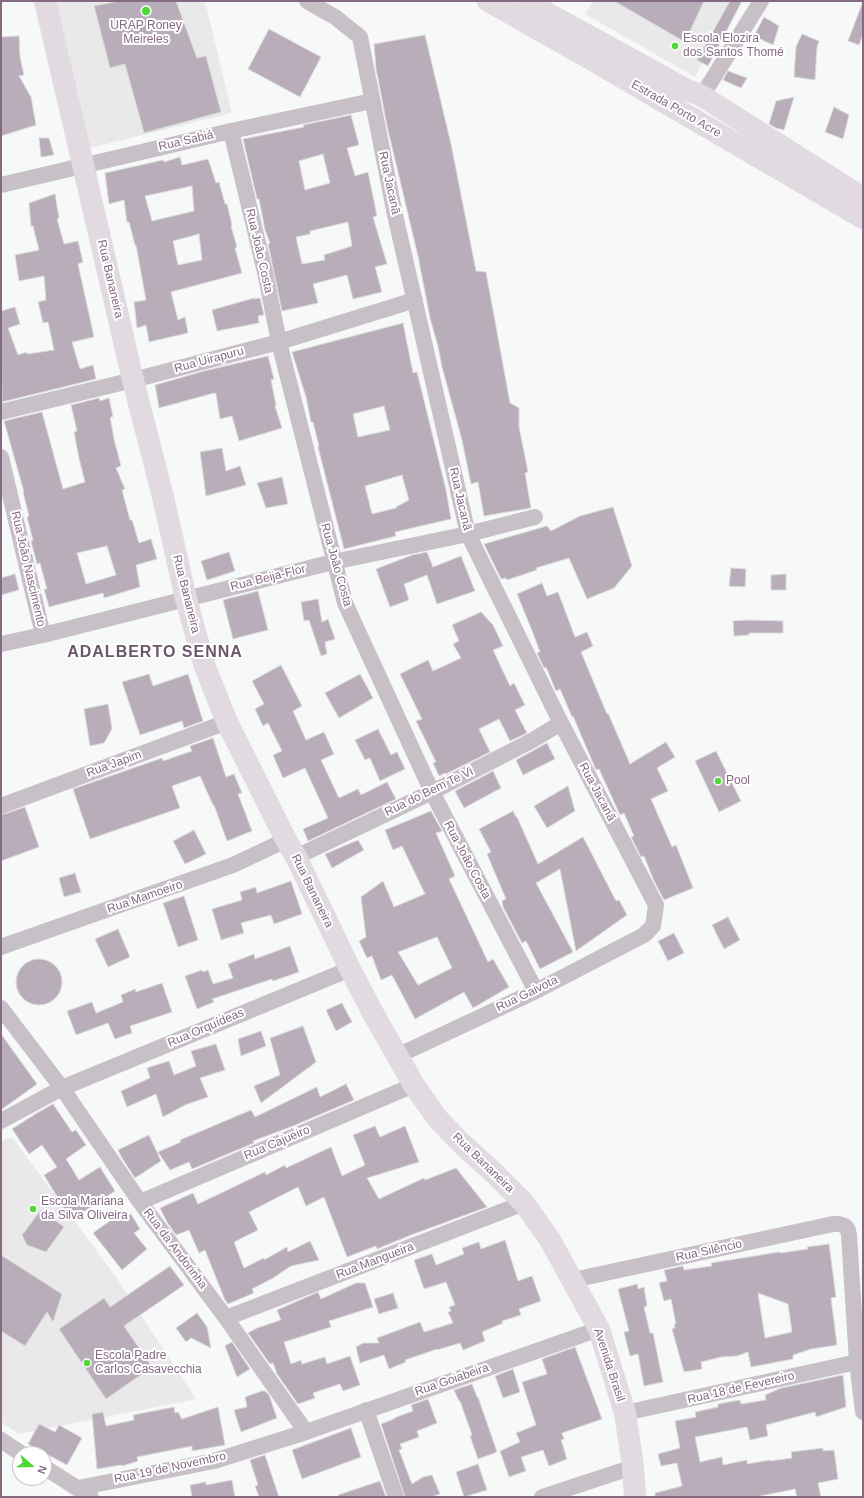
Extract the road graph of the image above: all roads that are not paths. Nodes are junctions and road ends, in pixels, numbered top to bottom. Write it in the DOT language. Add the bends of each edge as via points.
graph roads {
  1 [pos="45,1"];
  2 [pos="307,1"];
  3 [pos="488,1"];
  4 [pos="525,1"];
  5 [pos="760,1"];
  6 [pos="702,96"];
  7 [pos="372,101"];
  8 [pos="231,131"];
  9 [pos="83,165"];
  10 [pos="1,184"];
  11 [pos="863,198"];
  12 [pos="863,218"];
  13 [pos="415,300"];
  14 [pos="279,342"];
  15 [pos="133,380"];
  16 [pos="1,412"];
  17 [pos="1,457"];
  18 [pos="536,517"];
  19 [pos="468,534"];
  20 [pos="333,562"];
  21 [pos="186,599"];
  22 [pos="44,635"];
  23 [pos="1,644"];
  24 [pos="227,722"];
  25 [pos="561,724"];
  26 [pos="432,792"];
  27 [pos="1,806"];
  28 [pos="291,849"];
  29 [pos="653,926"];
  30 [pos="1,947"];
  31 [pos="350,968"];
  32 [pos="536,991"];
  33 [pos="1,1008"];
  34 [pos="397,1056"];
  35 [pos="414,1085"];
  36 [pos="62,1088"];
  37 [pos="1,1121"];
  38 [pos="140,1202"];
  39 [pos="524,1204"];
  40 [pos="573,1280"];
  41 [pos="226,1318"];
  42 [pos="599,1329"];
  43 [pos="857,1362"];
  44 [pos="366,1410"];
  45 [pos="863,1412"];
  46 [pos="625,1413"];
  47 [pos="306,1432"];
  48 [pos="1,1440"];
  49 [pos="12,1447"];
  50 [pos="633,1467"];
  51 [pos="52,1472"];
  52 [pos="85,1492"];
  53 [pos="396,1497"];
  54 [pos="542,1497"];
  55 [pos="635,1497"];
  1 -- 9 [label="street, Rua Bananeira"];
  2 -- 7 [label="street, Rua Jacanã" via="335,17 360,37"];
  3 -- 12 [label="street, Estrada Porto Acre"];
  4 -- 6 [label="street, Estrada Porto Acre"];
  5 -- 6 [label="street"];
  6 -- 11 [label="street, Estrada Porto Acre"];
  7 -- 8 [label="street, Rua Sabiá"];
  7 -- 13 [label="street, Rua Jacanã"];
  8 -- 9 [label="street, Rua Sabiá"];
  8 -- 14 [label="street, Rua João Costa"];
  9 -- 10 [label="street, Rua Sabiá"];
  9 -- 15 [label="street, Rua Bananeira"];
  13 -- 14 [label="street, Rua Uirapuru"];
  13 -- 19 [label="street, Rua Jacanã"];
  14 -- 15 [label="street, Rua Uirapuru"];
  14 -- 20 [label="street, Rua João Costa"];
  15 -- 16 [label="street, Rua Uirapuru"];
  15 -- 21 [label="street, Rua Bananeira"];
  17 -- 22 [label="street, Rua João Nascimento"];
  18 -- 19 [label="street, Rua Beija-Flor"];
  19 -- 20 [label="street, Rua Beija-Flor"];
  19 -- 25 [label="street, Rua Jacanã"];
  20 -- 21 [label="street, Rua Beija-Flor"];
  20 -- 26 [label="street, Rua João Costa" via="345,603"];
  21 -- 22 [label="street, Rua Beija-Flor"];
  21 -- 24 [label="street, Rua Bananeira" via="205,667"];
  22 -- 23 [label="street, Rua Beija-Flor"];
  24 -- 27 [label="street, Rua Japim"];
  24 -- 28 [label="street, Rua Bananeira"];
  25 -- 26 [label="street, Rua do Bem Te Vi"];
  25 -- 29 [label="street, Rua Jacanã" via="656,905"];
  26 -- 28 [label="street, Rua do Bem Te Vi"];
  26 -- 32 [label="street, Rua João Costa"];
  28 -- 30 [label="street, Rua Mamoeiro" via="233,865"];
  28 -- 31 [label="street, Rua Bananeira"];
  29 -- 32 [label="street, Rua Gaivota" via="644,935"];
  31 -- 34 [label="street, Rua Bananeira"];
  31 -- 36 [label="street, Rua Orquídeas"];
  32 -- 34 [label="street, Rua Gaivota"];
  33 -- 36 [label="street, Rua da Andorinha"];
  34 -- 35 [label="street, Rua Bananeira"];
  35 -- 38 [label="street, Rua Cajueiro"];
  35 -- 39 [label="street, Rua Bananeira" via="437,1118"];
  36 -- 37 [label="street, Rua Orquídeas"];
  36 -- 38 [label="street, Rua da Andorinha"];
  38 -- 41 [label="street, Rua da Andorinha"];
  39 -- 40 [label="street, Avenida Brasil" via="550,1240"];
  39 -- 41 [label="street, Rua Mangueira"];
  40 -- 42 [label="street, Avenida Brasil"];
  40 -- 43 [label="street, Rua Silêncio" via="839,1224 845,1226 849,1235"];
  41 -- 47 [label="street, Rua da Andorinha"];
  42 -- 44 [label="street, Rua Goiabeira"];
  42 -- 46 [label="street, Avenida Brasil"];
  43 -- 45 [label="street"];
  43 -- 46 [label="street, Rua 18 de Fevereiro"];
  44 -- 47 [label="street, Rua Goiabeira"];
  44 -- 53 [label="street"];
  46 -- 50 [label="street, Avenida Brasil"];
  47 -- 52 [label="street, Rua 19 de Novembro" via="214,1461"];
  48 -- 49 [label="street"];
  50 -- 54 [label="street"];
  50 -- 55 [label="street, Avenida Brasil"];
  51 -- 52 [label="street"];
}
